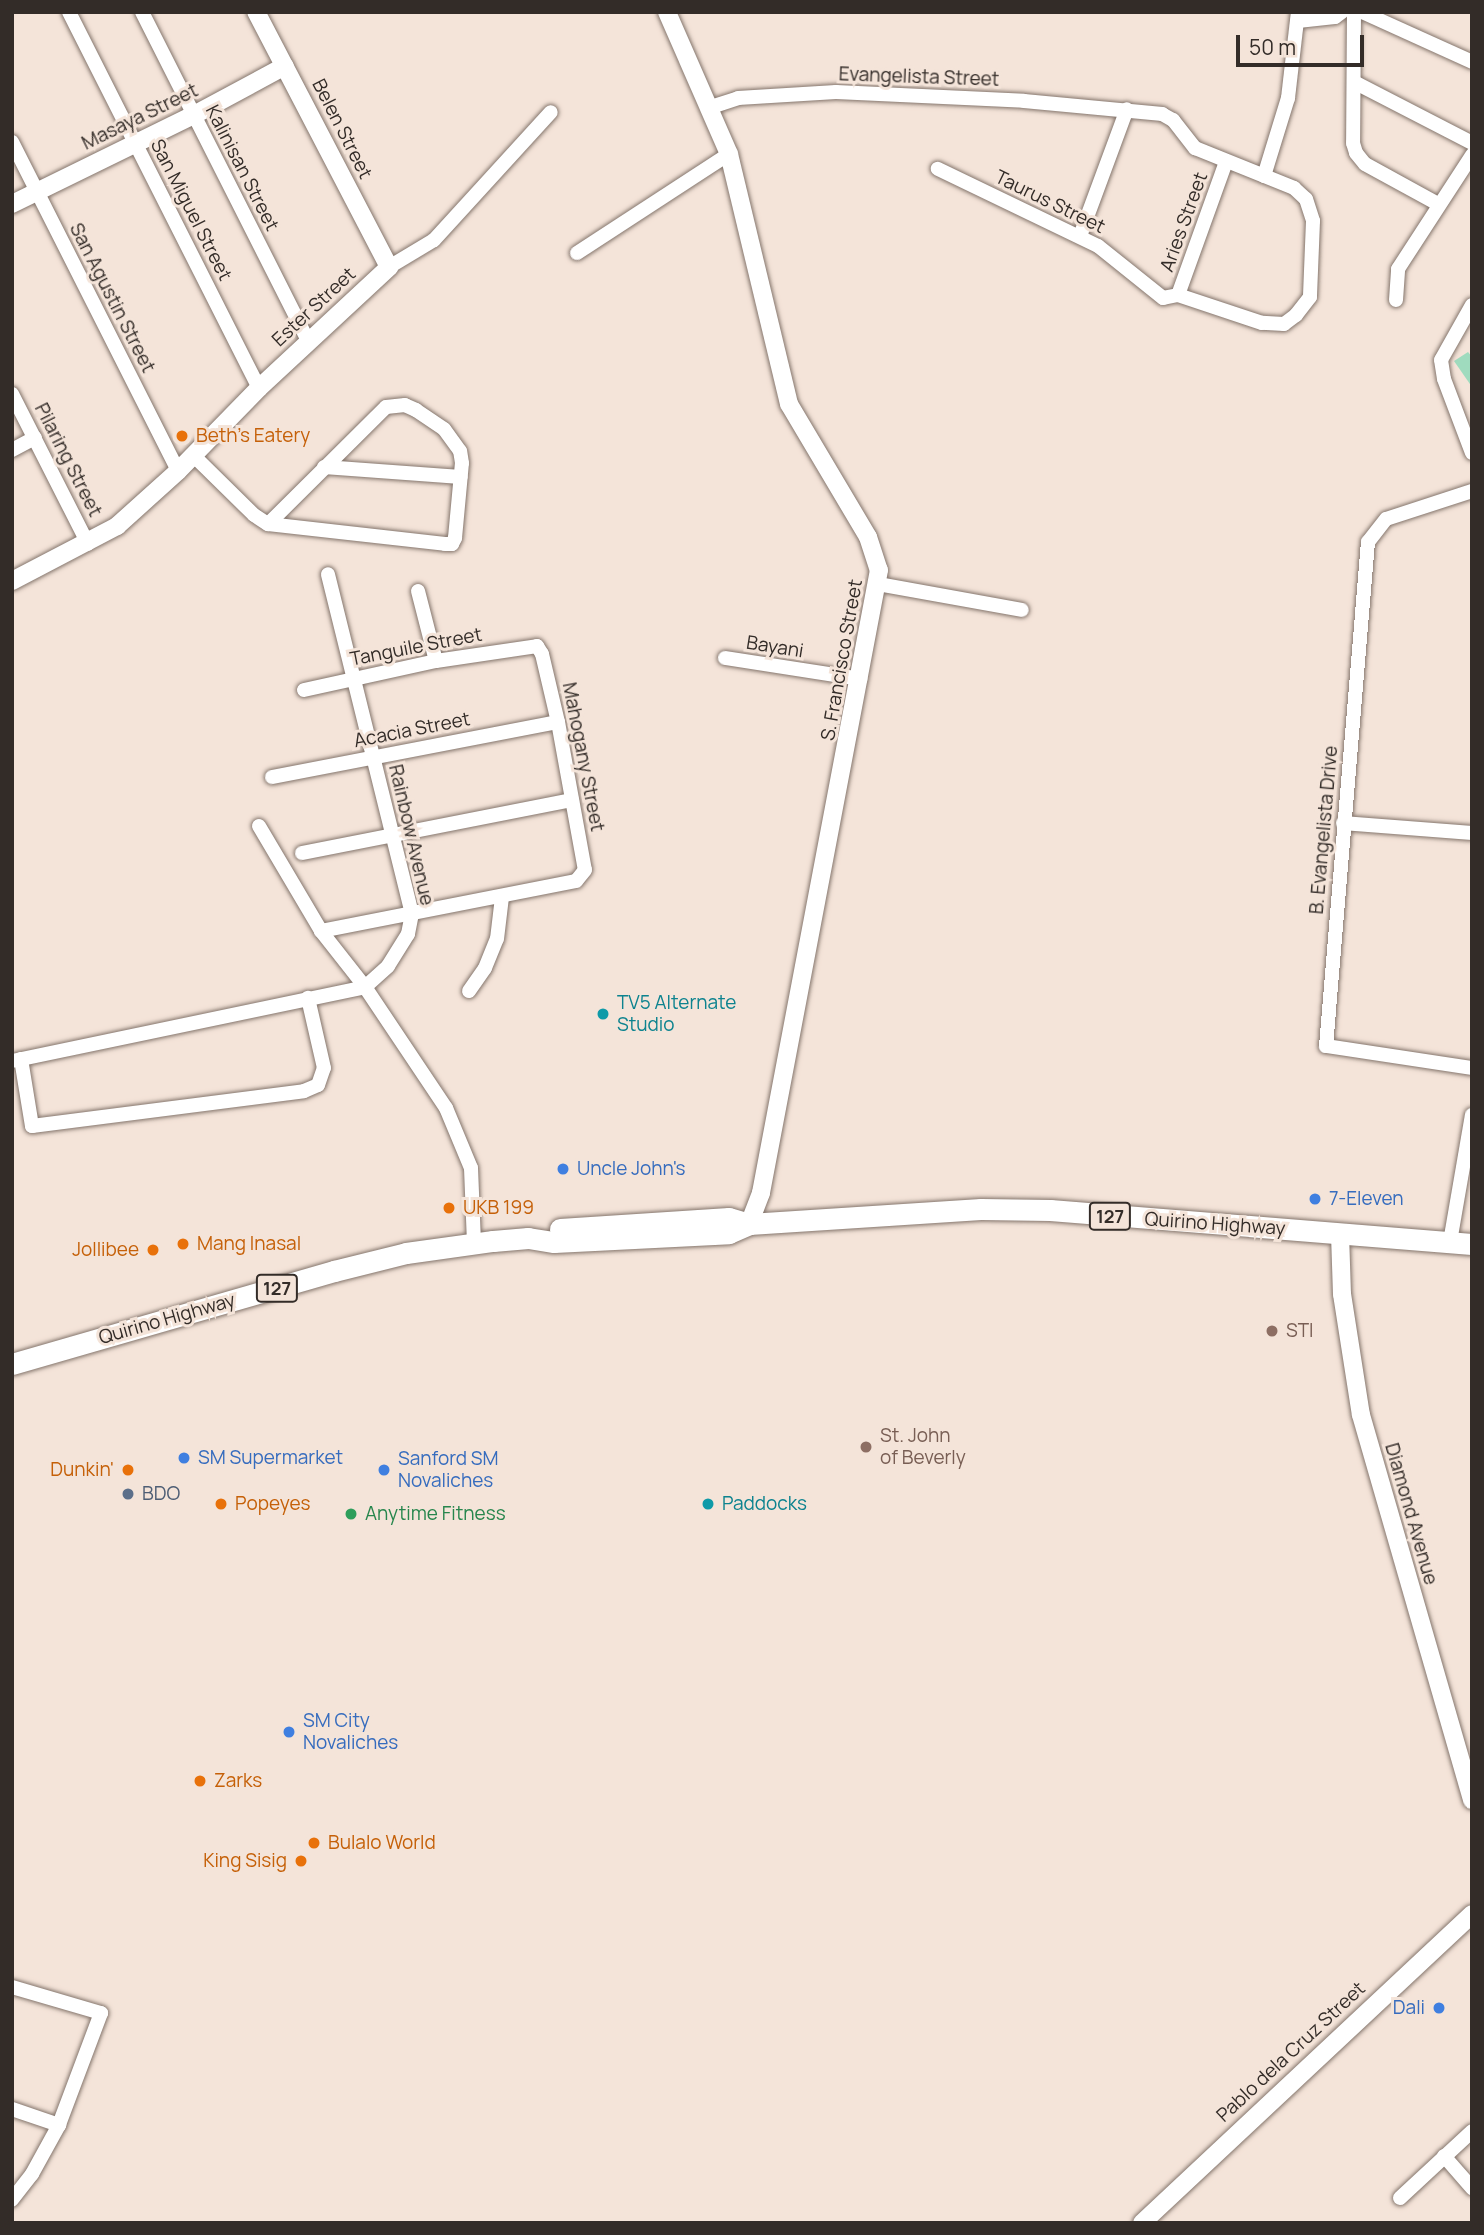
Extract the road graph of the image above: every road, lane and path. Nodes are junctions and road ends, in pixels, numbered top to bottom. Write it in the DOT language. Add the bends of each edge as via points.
graph roads {
  1 [pos="69,12"];
  2 [pos="142,12"];
  3 [pos="256,12"];
  4 [pos="667,12"];
  5 [pos="1342,12"];
  6 [pos="1354,12"];
  7 [pos="1362,12"];
  8 [pos="1298,17"];
  9 [pos="1472,62"];
  10 [pos="285,66"];
  11 [pos="1354,82"];
  12 [pos="711,107"];
  13 [pos="1127,109"];
  14 [pos="551,112"];
  15 [pos="194,115"];
  16 [pos="12,142"];
  17 [pos="1472,143"];
  18 [pos="135,144"];
  19 [pos="729,154"];
  20 [pos="1472,155"];
  21 [pos="1226,162"];
  22 [pos="938,169"];
  23 [pos="1264,176"];
  24 [pos="37,191"];
  25 [pos="1307,198"];
  26 [pos="12,204"];
  27 [pos="1438,204"];
  28 [pos="1080,236"];
  29 [pos="577,253"];
  30 [pos="389,267"];
  31 [pos="1178,295"];
  32 [pos="1396,300"];
  33 [pos="1472,306"];
  34 [pos="308,341"];
  35 [pos="259,388"];
  36 [pos="12,394"];
  37 [pos="35,438"];
  38 [pos="12,450"];
  39 [pos="1472,453"];
  40 [pos="194,456"];
  41 [pos="324,467"];
  42 [pos="178,471"];
  43 [pos="461,477"];
  44 [pos="1472,491"];
  45 [pos="268,524"];
  46 [pos="89,544"];
  47 [pos="328,574"];
  48 [pos="12,581"];
  49 [pos="878,584"];
  50 [pos="418,590"];
  51 [pos="1022,610"];
  52 [pos="537,646"];
  53 [pos="724,658"];
  54 [pos="436,661"];
  55 [pos="353,678"];
  56 [pos="860,679"];
  57 [pos="304,690"];
  58 [pos="558,722"];
  59 [pos="373,756"];
  60 [pos="272,777"];
  61 [pos="572,800"];
  62 [pos="1343,823"];
  63 [pos="259,826"];
  64 [pos="393,834"];
  65 [pos="1472,834"];
  66 [pos="302,853"];
  67 [pos="502,897"];
  68 [pos="412,914"];
  69 [pos="321,931"];
  70 [pos="365,987"];
  71 [pos="470,991"];
  72 [pos="308,998"];
  73 [pos="16,1060"];
  74 [pos="1472,1069"];
  75 [pos="1472,1115"];
  76 [pos="749,1224"];
  77 [pos="1340,1234"];
  78 [pos="1450,1242"];
  79 [pos="474,1243"];
  80 [pos="1472,1244"];
  81 [pos="12,1364"];
  82 [pos="1472,1800"];
  83 [pos="1472,1914"];
  84 [pos="12,1987"];
  85 [pos="12,2109"];
  86 [pos="59,2125"];
  87 [pos="1472,2131"];
  88 [pos="1444,2156"];
  89 [pos="1472,2188"];
  90 [pos="1400,2198"];
  91 [pos="12,2200"];
  92 [pos="1142,2223"];
  1 -- 18 [label="street, San Miguel Street"];
  2 -- 15 [label="street, Kalinisan Street"];
  3 -- 10 [label="street, Belen Street"];
  4 -- 12 [label="street, S. Francisco Street"];
  5 -- 8 [label="street" via="1335,18"];
  6 -- 11 [label="street"];
  7 -- 9 [label="street"];
  8 -- 23 [label="street" via="1288,99"];
  10 -- 15 [label="street, Masaya Street"];
  10 -- 30 [label="street, Belen Street"];
  11 -- 17 [label="street"];
  11 -- 27 [label="street" via="1353,144 1359,158"];
  12 -- 13 [label="street, Evangelista Street" via="738,97 836,92"];
  12 -- 19 [label="street, S. Francisco Street"];
  13 -- 21 [label="street, Evangelista Street" via="1168,117 1195,148"];
  13 -- 28 [label="street"];
  14 -- 30 [label="street, Ester Street" via="434,240"];
  15 -- 18 [label="street, Masaya Street"];
  15 -- 34 [label="street, Kalinisan Street"];
  16 -- 24 [label="street, San Agustin Street"];
  18 -- 24 [label="street, Masaya Street"];
  18 -- 35 [label="street, San Miguel Street"];
  19 -- 29 [label="street"];
  19 -- 49 [label="street, S. Francisco Street" via="789,404 869,537 876,553"];
  20 -- 27 [label="street"];
  21 -- 23 [label="street, Evangelista Street"];
  21 -- 31 [label="street, Aries Street"];
  22 -- 28 [label="street, Taurus Street"];
  23 -- 25 [label="street, Evangelista Street"];
  24 -- 26 [label="street, Masaya Street"];
  24 -- 42 [label="street, San Agustin Street"];
  25 -- 31 [label="street, Taurus Street" via="1313,221 1310,297 1284,324 1262,323"];
  27 -- 32 [label="street" via="1398,268"];
  28 -- 31 [label="street, Taurus Street" via="1112,255 1158,296"];
  30 -- 34 [label="street, Ester Street"];
  33 -- 39 [label="street" via="1441,360"];
  34 -- 35 [label="street, Ester Street"];
  35 -- 40 [label="street, Ester Street"];
  36 -- 37 [label="street, Pilaring Street"];
  37 -- 38 [label="street"];
  37 -- 46 [label="street, Pilaring Street"];
  40 -- 42 [label="street, Ester Street"];
  40 -- 45 [label="street"];
  41 -- 43 [label="street"];
  41 -- 43 [label="street" via="376,414 395,404 416,411 453,439 460,451"];
  41 -- 45 [label="street"];
  42 -- 46 [label="street, Ester Street"];
  43 -- 45 [label="street" via="452,544"];
  44 -- 62 [label="street, B. Evangelista Drive" via="1386,519 1368,542"];
  46 -- 48 [label="street, Ester Street"];
  47 -- 55 [label="street, Rainbow Avenue"];
  49 -- 51 [label="street"];
  49 -- 56 [label="street, S. Francisco Street"];
  50 -- 54 [label="street"];
  52 -- 54 [label="street, Tanguile Street"];
  52 -- 58 [label="street, Mahogany Street"];
  53 -- 56 [label="street, Bayani"];
  54 -- 55 [label="street, Tanguile Street"];
  55 -- 57 [label="street, Tanguile Street"];
  55 -- 59 [label="street, Rainbow Avenue"];
  56 -- 76 [label="street, S. Francisco Street" via="761,1193"];
  58 -- 59 [label="street, Acacia Street"];
  58 -- 61 [label="street, Mahogany Street"];
  59 -- 60 [label="street, Acacia Street"];
  59 -- 64 [label="street, Rainbow Avenue"];
  61 -- 64 [label="street"];
  61 -- 67 [label="street, Mahogany Street" via="583,876"];
  62 -- 65 [label="street"];
  62 -- 74 [label="street, B. Evangelista Drive" via="1326,1045"];
  63 -- 69 [label="street"];
  64 -- 66 [label="street"];
  64 -- 68 [label="street, Rainbow Avenue"];
  67 -- 68 [label="street"];
  67 -- 71 [label="street" via="497,939"];
  68 -- 69 [label="street"];
  68 -- 70 [label="street, Rainbow Avenue" via="408,934 388,966"];
  69 -- 70 [label="street"];
  70 -- 72 [label="street"];
  70 -- 79 [label="street" via="446,1108 467,1152"];
  72 -- 73 [label="street"];
  72 -- 73 [label="street" via="324,1068 318,1085 304,1091 32,1126"];
  75 -- 78 [label="street"];
  76 -- 77 [label="main road, Quirino Highway / 127" via="981,1209 1050,1210"];
  76 -- 79 [label="main road, Quirino Highway / 127" via="729,1218 617,1224"];
  77 -- 78 [label="main road, Quirino Highway / 127"];
  77 -- 82 [label="street, Diamond Avenue" via="1344,1307 1361,1415"];
  78 -- 80 [label="main road, Quirino Highway / 127"];
  79 -- 81 [label="main road, Quirino Highway / 127" via="406,1253 334,1271"];
  83 -- 92 [label="street, Pablo dela Cruz Street"];
  84 -- 86 [label="street" via="101,2013"];
  85 -- 86 [label="street"];
  86 -- 91 [label="street"];
  87 -- 88 [label="street"];
  88 -- 89 [label="street"];
  88 -- 90 [label="street"];
}
